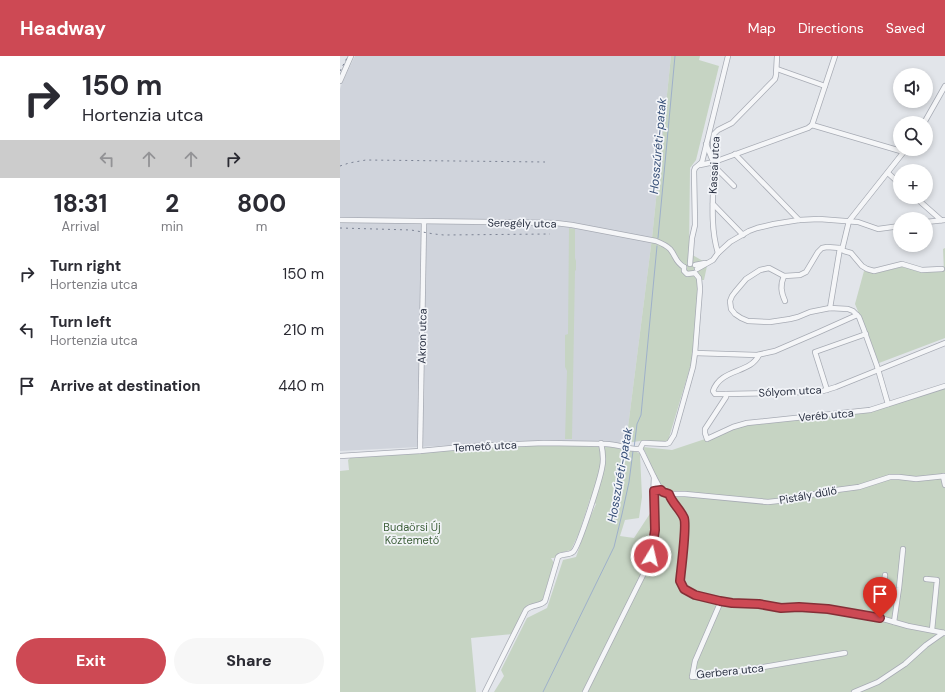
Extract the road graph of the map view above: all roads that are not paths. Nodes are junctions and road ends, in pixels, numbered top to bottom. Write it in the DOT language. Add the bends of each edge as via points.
graph roads {
  1 [pos="351,56"];
  2 [pos="728,56"];
  3 [pos="778,56"];
  4 [pos="835,56"];
  5 [pos="777,69"];
  6 [pos="340,81"];
  7 [pos="825,86"];
  8 [pos="945,86"];
  9 [pos="928,116"];
  10 [pos="812,125"];
  11 [pos="706,144"];
  12 [pos="893,147"];
  13 [pos="735,154"];
  14 [pos="900,156"];
  15 [pos="714,163"];
  16 [pos="700,165"];
  17 [pos="888,172"];
  18 [pos="893,177"];
  19 [pos="734,186"];
  20 [pos="713,204"];
  21 [pos="924,204"];
  22 [pos="340,217"];
  23 [pos="340,220"];
  24 [pos="799,220"];
  25 [pos="943,220"];
  26 [pos="347,221"];
  27 [pos="849,221"];
  28 [pos="933,221"];
  29 [pos="424,222"];
  30 [pos="893,227"];
  31 [pos="743,235"];
  32 [pos="841,249"];
  33 [pos="718,253"];
  34 [pos="684,267"];
  35 [pos="694,268"];
  36 [pos="942,269"];
  37 [pos="784,276"];
  38 [pos="784,301"];
  39 [pos="830,308"];
  40 [pos="857,315"];
  41 [pos="866,334"];
  42 [pos="945,343"];
  43 [pos="695,353"];
  44 [pos="759,355"];
  45 [pos="878,370"];
  46 [pos="945,386"];
  47 [pos="827,390"];
  48 [pos="726,394"];
  49 [pos="888,404"];
  50 [pos="601,444"];
  51 [pos="638,449"];
  52 [pos="420,451"];
  53 [pos="340,456"];
  54 [pos="944,476"];
  55 [pos="654,477"];
  56 [pos="945,485"];
  57 [pos="661,490"];
  58 [pos="654,491"];
  59 [pos="669,494"];
  60 [pos="903,550"];
  61 [pos="885,575"];
  62 [pos="926,579"];
  63 [pos="720,601"];
  64 [pos="880,618"];
  65 [pos="894,622"];
  66 [pos="932,630"];
  67 [pos="944,633"];
  68 [pos="845,653"];
  69 [pos="485,692"];
  70 [pos="585,692"];
  71 [pos="854,692"];
  1 -- 6 [label="street"];
  2 -- 11 [label="street"];
  3 -- 5 [label="street, Kassai utca"];
  4 -- 7 [label="street"];
  5 -- 7 [label="street"];
  5 -- 15 [label="street, Kassai utca" via="774,79 734,122 716,131"];
  7 -- 10 [label="street"];
  8 -- 9 [label="street"];
  10 -- 12 [label="street"];
  10 -- 13 [label="street"];
  11 -- 15 [label="street"];
  11 -- 16 [label="street"];
  13 -- 15 [label="street"];
  13 -- 24 [label="street"];
  14 -- 17 [label="street"];
  15 -- 16 [label="street"];
  15 -- 19 [label="street"];
  15 -- 20 [label="street, Kassai utca"];
  16 -- 35 [label="street" via="694,171 694,225 691,243"];
  17 -- 18 [label="street"];
  17 -- 27 [label="street"];
  20 -- 31 [label="street"];
  20 -- 33 [label="street, Kassai utca" via="714,234"];
  21 -- 25 [label="street"];
  22 -- 26 [label="street, Seregély utca"];
  23 -- 26 [label="street, Seregély utca"];
  24 -- 27 [label="street" via="819,218"];
  24 -- 31 [label="street" via="764,226"];
  25 -- 28 [label="street"];
  26 -- 29 [label="street, Seregély utca"];
  27 -- 30 [label="street" via="878,229"];
  27 -- 32 [label="street"];
  29 -- 34 [label="street, Seregély utca" via="572,225 656,241 669,248 677,262"];
  29 -- 52 [label="street, Akron utca"];
  31 -- 33 [label="street"];
  32 -- 36 [label="street" via="851,253 867,270 902,264 922,270"];
  32 -- 37 [label="street" via="822,248 806,272"];
  32 -- 39 [label="street"];
  33 -- 35 [label="street" via="713,260"];
  34 -- 35 [label="street" via="687,264"];
  34 -- 35 [label="street" via="687,274"];
  35 -- 43 [label="street" via="699,278 700,289"];
  37 -- 38 [label="street" via="781,291"];
  37 -- 39 [label="street" via="769,268 760,270 746,279 732,296 731,309 748,321 770,322"];
  39 -- 40 [label="street" via="848,309"];
  40 -- 41 [label="street"];
  40 -- 44 [label="street" via="775,351"];
  41 -- 45 [label="street"];
  41 -- 47 [label="street" via="815,352"];
  42 -- 45 [label="street, Sólyom utca"];
  43 -- 44 [label="street"];
  43 -- 51 [label="street" via="673,439 669,443 643,443"];
  44 -- 48 [label="street" via="750,365 730,373 715,386 713,391 716,394"];
  45 -- 47 [label="street, Sólyom utca"];
  45 -- 49 [label="street"];
  46 -- 49 [label="street, Veréb utca"];
  47 -- 48 [label="street, Sólyom utca"];
  48 -- 49 [label="street, Veréb utca" via="726,398 705,429 707,439 747,423 870,410"];
  50 -- 51 [label="street, Temető utca"];
  50 -- 52 [label="street, Temető utca" via="473,446"];
  50 -- 69 [label="street" via="602,470 575,549 571,554 558,557 545,601 526,610"];
  51 -- 55 [label="street"];
  52 -- 53 [label="street, Temető utca"];
  54 -- 56 [label="street"];
  54 -- 59 [label="street, Pistály dűlő" via="916,479 890,477 859,487 768,502"];
  55 -- 57 [label="street"];
  55 -- 58 [label="street"];
  57 -- 58 [label="street"];
  57 -- 59 [label="street"];
  58 -- 70 [label="street" via="655,530 650,561"];
  59 -- 63 [label="street" via="685,520 680,581 684,589 695,595"];
  60 -- 65 [label="street"];
  61 -- 64 [label="street"];
  62 -- 66 [label="street" via="939,580"];
  63 -- 64 [label="street" via="781,608 828,609"];
  63 -- 68 [label="street, Gerbera utca" via="695,661 692,677"];
  64 -- 65 [label="street"];
  65 -- 66 [label="street"];
  66 -- 67 [label="street"];
  67 -- 71 [label="street" via="878,682"];
}
